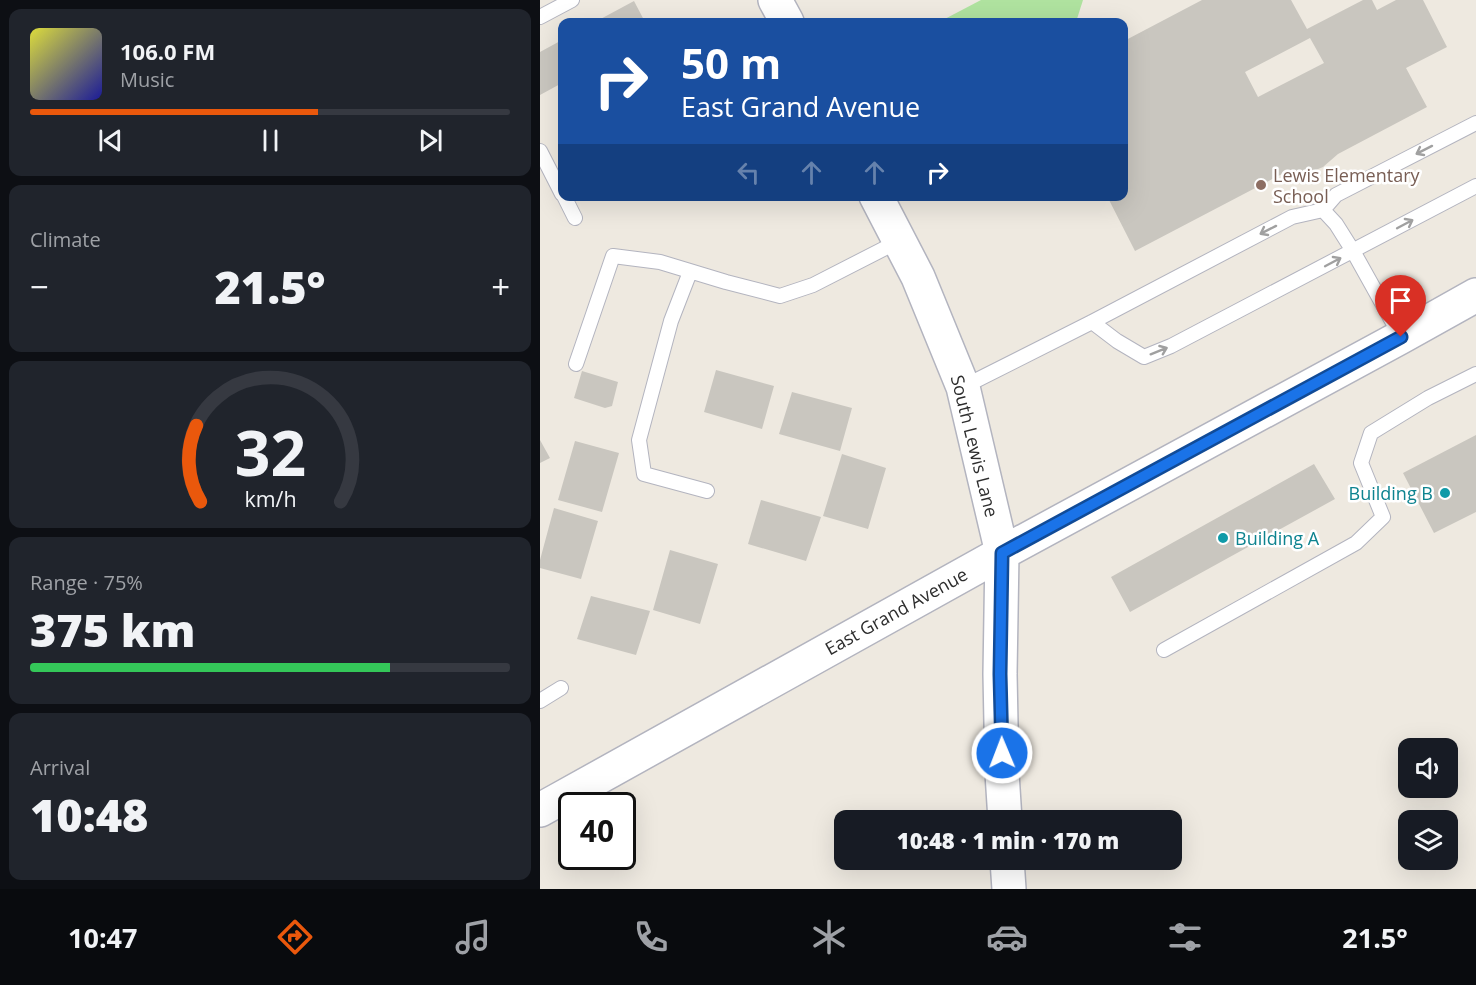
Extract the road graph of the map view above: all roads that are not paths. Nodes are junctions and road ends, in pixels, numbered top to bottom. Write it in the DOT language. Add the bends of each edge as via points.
graph roads {
  1 [pos="572,0"];
  2 [pos="775,0"];
  3 [pos="540,17"];
  4 [pos="785,18"];
  5 [pos="1476,123"];
  6 [pos="540,151"];
  7 [pos="558,185"];
  8 [pos="1476,186"];
  9 [pos="566,201"];
  10 [pos="879,201"];
  11 [pos="1323,210"];
  12 [pos="575,218"];
  13 [pos="899,241"];
  14 [pos="1353,251"];
  15 [pos="690,272"];
  16 [pos="1474,302"];
  17 [pos="1092,322"];
  18 [pos="1401,337"];
  19 [pos="576,364"];
  20 [pos="1476,374"];
  21 [pos="963,387"];
  22 [pos="707,491"];
  23 [pos="1002,553"];
  24 [pos="1164,650"];
  25 [pos="561,688"];
  26 [pos="540,701"];
  27 [pos="540,810"];
  28 [pos="1004,810"];
  29 [pos="1008,870"];
  30 [pos="1009,889"];
  1 -- 3 [label="lane"];
  2 -- 4 [label="street"];
  5 -- 11 [label="lane, one-way" via="1336,195"];
  6 -- 7 [label="lane"];
  14 -- 8 [label="lane, one-way"];
  9 -- 12 [label="lane"];
  10 -- 13 [label="street, South Lewis Lane"];
  11 -- 14 [label="lane"];
  11 -- 17 [label="lane, one-way" via="1292,218"];
  13 -- 15 [label="lane" via="813,285 780,296"];
  13 -- 21 [label="street, South Lewis Lane"];
  17 -- 14 [label="lane, one-way" via="1144,357"];
  14 -- 18 [label="lane"];
  15 -- 19 [label="lane" via="660,262 613,256"];
  15 -- 22 [label="lane" via="671,321 639,441 644,474"];
  16 -- 18 [label="street, East Grand Avenue"];
  17 -- 21 [label="lane"];
  18 -- 23 [label="street, East Grand Avenue"];
  20 -- 24 [label="lane" via="1371,433 1360,463 1383,517 1356,543"];
  21 -- 23 [label="street, South Lewis Lane"];
  23 -- 27 [label="street, East Grand Avenue"];
  23 -- 28 [label="street, South Lewis Lane" via="1000,674"];
  25 -- 26 [label="lane"];
  29 -- 30 [label="street"];
}
